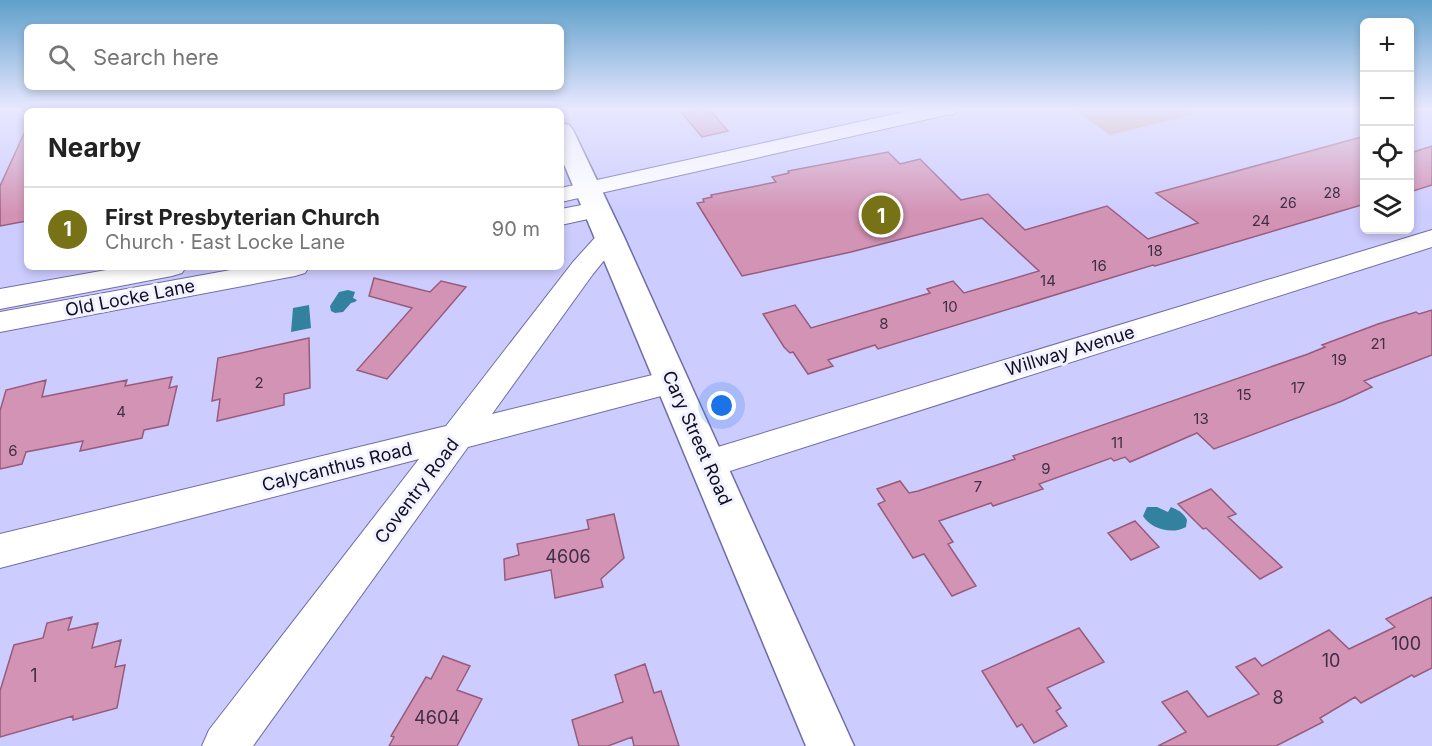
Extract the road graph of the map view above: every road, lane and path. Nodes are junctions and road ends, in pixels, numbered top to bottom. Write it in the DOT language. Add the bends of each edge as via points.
graph roads {
  1 [pos="567,144"];
  2 [pos="828,144"];
  3 [pos="564,196"];
  4 [pos="598,212"];
  5 [pos="564,217"];
  6 [pos="1432,238"];
  7 [pos="156,270"];
  8 [pos="279,270"];
  9 [pos="0,299"];
  10 [pos="0,322"];
  11 [pos="673,382"];
  12 [pos="458,437"];
  13 [pos="708,464"];
  14 [pos="0,551"];
  15 [pos="225,746"];
  16 [pos="830,746"];
  1 -- 4 [label="main road, Cary Street Road"];
  2 -- 4 [label="street"];
  3 -- 4 [label="street"];
  4 -- 5 [label="street"];
  4 -- 11 [label="main road, Cary Street Road"];
  4 -- 12 [label="street, Coventry Road" via="583,268"];
  6 -- 13 [label="street, Willway Avenue"];
  7 -- 9 [label="street"];
  8 -- 10 [label="street, Old Locke Lane"];
  11 -- 12 [label="street, Calycanthus Road"];
  11 -- 13 [label="main road, Cary Street Road"];
  12 -- 14 [label="street, Calycanthus Road"];
  12 -- 15 [label="street, Coventry Road"];
  13 -- 16 [label="main road, Cary Street Road"];
}
